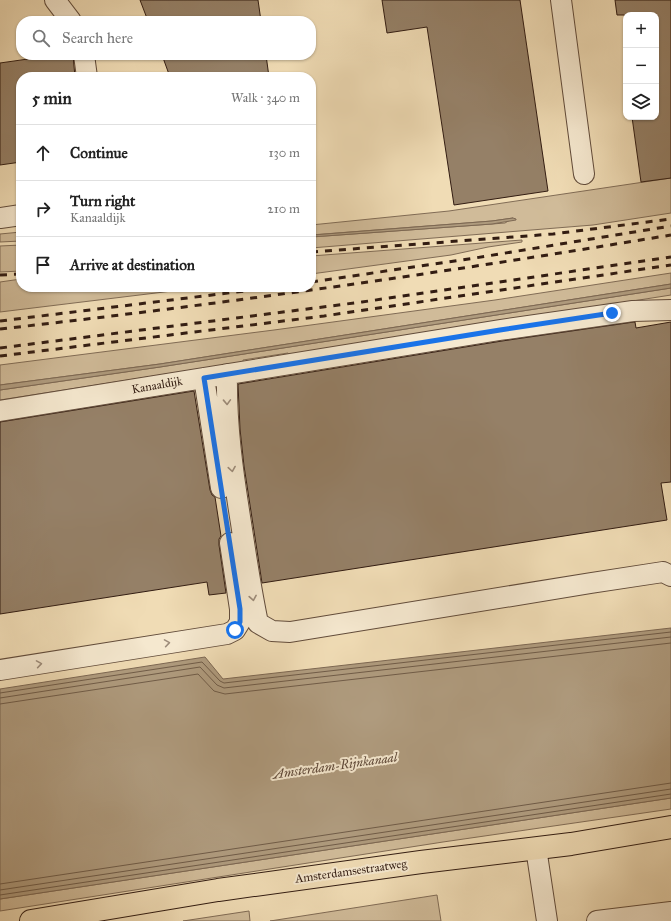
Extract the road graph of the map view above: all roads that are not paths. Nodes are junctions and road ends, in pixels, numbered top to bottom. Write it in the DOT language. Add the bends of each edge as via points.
graph roads {
  1 [pos="55,0"];
  2 [pos="561,0"];
  3 [pos="67,16"];
  4 [pos="85,60"];
  5 [pos="86,72"];
  6 [pos="584,174"];
  7 [pos="16,216"];
  8 [pos="0,218"];
  9 [pos="671,310"];
  10 [pos="227,374"];
  11 [pos="204,378"];
  12 [pos="0,411"];
  13 [pos="667,574"];
  14 [pos="0,670"];
  15 [pos="671,827"];
  16 [pos="536,848"];
  17 [pos="671,912"];
  18 [pos="31,921"];
  19 [pos="547,921"];
  20 [pos="597,921"];
  1 -- 3 [label="street"];
  2 -- 6 [label="street"];
  4 -- 5 [label="street"];
  7 -- 8 [label="street"];
  9 -- 10 [label="street, Kanaaldijk" via="612,313"];
  10 -- 11 [label="street, Kanaaldijk"];
  10 -- 13 [label="street, one-way" via="231,461 247,563 258,623 272,631 290,632 591,582"];
  11 -- 12 [label="street, Kanaaldijk"];
  14 -- 11 [label="street, one-way" via="227,634 235,630 240,622 240,609"];
  15 -- 16 [label="main road, Amsterdamsestraatweg"];
  16 -- 18 [label="main road, Amsterdamsestraatweg" via="218,890"];
  16 -- 19 [label="street"];
  17 -- 20 [label="street"];
}
